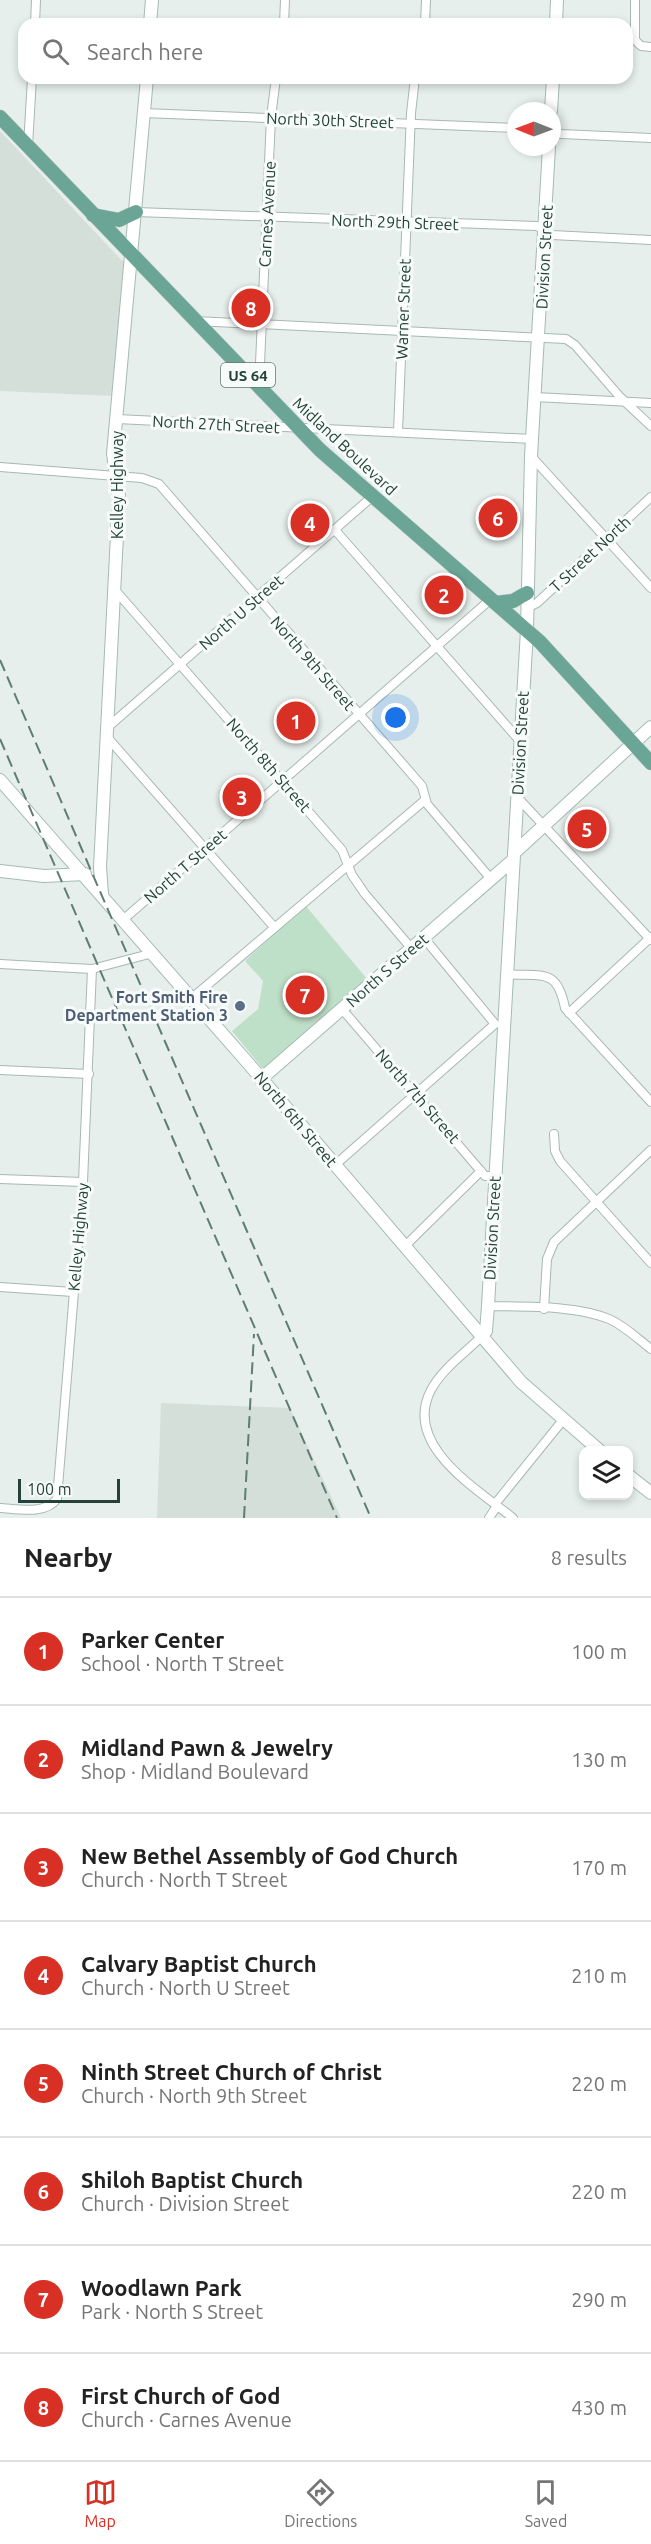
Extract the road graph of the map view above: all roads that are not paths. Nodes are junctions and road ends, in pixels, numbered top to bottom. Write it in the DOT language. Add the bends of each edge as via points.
graph roads {
  1 [pos="36,0"];
  2 [pos="152,0"];
  3 [pos="285,0"];
  4 [pos="426,0"];
  5 [pos="557,0"];
  6 [pos="635,0"];
  7 [pos="35,18"];
  8 [pos="150,18"];
  9 [pos="284,18"];
  10 [pos="425,18"];
  11 [pos="556,18"];
  12 [pos="651,47"];
  13 [pos="32,84"];
  14 [pos="146,84"];
  15 [pos="275,84"];
  16 [pos="414,84"];
  17 [pos="553,84"];
  18 [pos="552,102"];
  19 [pos="144,113"];
  20 [pos="0,117"];
  21 [pos="271,117"];
  22 [pos="411,123"];
  23 [pos="507,128"];
  24 [pos="561,134"];
  25 [pos="651,138"];
  26 [pos="28,146"];
  27 [pos="549,156"];
  28 [pos="136,212"];
  29 [pos="93,215"];
  30 [pos="266,218"];
  31 [pos="407,224"];
  32 [pos="546,232"];
  33 [pos="651,240"];
  34 [pos="132,257"];
  35 [pos="195,321"];
  36 [pos="262,323"];
  37 [pos="402,329"];
  38 [pos="540,336"];
  39 [pos="259,387"];
  40 [pos="535,397"];
  41 [pos="627,402"];
  42 [pos="651,403"];
  43 [pos="117,419"];
  44 [pos="651,426"];
  45 [pos="299,428"];
  46 [pos="398,432"];
  47 [pos="532,439"];
  48 [pos="531,456"];
  49 [pos="0,467"];
  50 [pos="115,476"];
  51 [pos="373,496"];
  52 [pos="651,497"];
  53 [pos="335,530"];
  54 [pos="606,538"];
  55 [pos="651,588"];
  56 [pos="115,590"];
  57 [pos="527,592"];
  58 [pos="257,597"];
  59 [pos="494,601"];
  60 [pos="526,608"];
  61 [pos="527,630"];
  62 [pos="437,647"];
  63 [pos="181,664"];
  64 [pos="359,715"];
  65 [pos="651,727"];
  66 [pos="107,732"];
  67 [pos="520,741"];
  68 [pos="633,744"];
  69 [pos="651,763"];
  70 [pos="0,780"];
  71 [pos="282,781"];
  72 [pos="517,797"];
  73 [pos="425,800"];
  74 [pos="544,825"];
  75 [pos="205,849"];
  76 [pos="513,857"];
  77 [pos="348,865"];
  78 [pos="0,871"];
  79 [pos="85,874"];
  80 [pos="492,879"];
  81 [pos="102,894"];
  82 [pos="124,919"];
  83 [pos="274,927"];
  84 [pos="424,938"];
  85 [pos="650,939"];
  86 [pos="412,949"];
  87 [pos="153,953"];
  88 [pos="0,964"];
  89 [pos="95,968"];
  90 [pos="506,974"];
  91 [pos="192,998"];
  92 [pos="342,1009"];
  93 [pos="569,1013"];
  94 [pos="499,1024"];
  95 [pos="0,1070"];
  96 [pos="89,1074"];
  97 [pos="261,1079"];
  98 [pos="417,1094"];
  99 [pos="651,1102"];
  100 [pos="554,1134"];
  101 [pos="651,1150"];
  102 [pos="335,1165"];
  103 [pos="481,1171"];
  104 [pos="495,1176"];
  105 [pos="0,1179"];
  106 [pos="83,1182"];
  107 [pos="595,1202"];
  108 [pos="405,1246"];
  109 [pos="651,1263"];
  110 [pos="0,1287"];
  111 [pos="73,1292"];
  112 [pos="488,1306"];
  113 [pos="544,1309"];
  114 [pos="482,1336"];
  115 [pos="651,1349"];
  116 [pos="563,1420"];
  117 [pos="594,1446"];
  118 [pos="633,1478"];
  119 [pos="651,1493"];
  120 [pos="496,1505"];
  121 [pos="0,1508"];
  122 [pos="489,1518"];
  123 [pos="513,1518"];
  1 -- 7 [label="street"];
  2 -- 8 [label="street"];
  3 -- 9 [label="street"];
  4 -- 10 [label="street"];
  5 -- 11 [label="street"];
  6 -- 12 [label="street" via="635,40"];
  13 -- 26 [label="street"];
  14 -- 19 [label="street, Kelley Highway"];
  15 -- 21 [label="street, Carnes Avenue"];
  16 -- 22 [label="street, Warner Street"];
  17 -- 18 [label="street"];
  19 -- 21 [label="street, North 30th Street"];
  19 -- 28 [label="street, Kelley Highway"];
  20 -- 26 [label="main road, Midland Boulevard / US 64"];
  21 -- 22 [label="street, North 30th Street"];
  21 -- 30 [label="street, Carnes Avenue"];
  22 -- 23 [label="street, North 30th Street"];
  22 -- 31 [label="street, Warner Street"];
  24 -- 25 [label="street"];
  26 -- 29 [label="main road, Midland Boulevard / US 64"];
  27 -- 32 [label="street, Division Street"];
  28 -- 29 [label="main road" via="119,220"];
  28 -- 30 [label="street, North 29th Street"];
  28 -- 34 [label="street, Kelley Highway"];
  29 -- 34 [label="main road, Midland Boulevard / US 64"];
  30 -- 31 [label="street, North 29th Street"];
  30 -- 36 [label="street, Carnes Avenue"];
  31 -- 32 [label="street, North 29th Street" via="537,226"];
  31 -- 37 [label="street, Warner Street"];
  32 -- 33 [label="street, North 29th Street" via="552,236"];
  32 -- 38 [label="street, Division Street"];
  34 -- 35 [label="main road, Midland Boulevard / US 64"];
  34 -- 43 [label="street, Kelley Highway"];
  35 -- 36 [label="street"];
  35 -- 39 [label="main road, Midland Boulevard / US 64"];
  36 -- 37 [label="street"];
  36 -- 39 [label="street, Carnes Avenue"];
  37 -- 38 [label="street"];
  37 -- 46 [label="street, Warner Street"];
  38 -- 40 [label="street, Division Street"];
  38 -- 41 [label="street" via="570,341"];
  39 -- 45 [label="main road, Midland Boulevard / US 64"];
  40 -- 41 [label="street"];
  40 -- 47 [label="street, Division Street"];
  41 -- 42 [label="street"];
  41 -- 44 [label="street"];
  43 -- 45 [label="street, North 27th Street"];
  43 -- 50 [label="street, Kelley Highway"];
  45 -- 46 [label="street, North 27th Street"];
  45 -- 51 [label="main road, Midland Boulevard / US 64"];
  46 -- 47 [label="street, North 27th Street"];
  47 -- 48 [label="street, Division Street"];
  48 -- 54 [label="street"];
  48 -- 57 [label="street, Division Street"];
  49 -- 50 [label="street"];
  50 -- 56 [label="street, Kelley Highway" via="119,496"];
  50 -- 58 [label="street, North 9th Street" via="149,479 159,484"];
  51 -- 53 [label="street, North U Street"];
  51 -- 59 [label="main road, Midland Boulevard / US 64"];
  52 -- 54 [label="street, T Street North"];
  53 -- 58 [label="street, North U Street"];
  53 -- 62 [label="street"];
  54 -- 55 [label="street"];
  54 -- 60 [label="street, T Street North" via="537,603"];
  56 -- 63 [label="street, North 8th Street"];
  56 -- 66 [label="street, Kelley Highway"];
  57 -- 59 [label="main road" via="513,601"];
  57 -- 60 [label="street, Division Street"];
  58 -- 63 [label="street, North U Street"];
  58 -- 64 [label="street, North 9th Street"];
  59 -- 61 [label="main road, Midland Boulevard / US 64"];
  59 -- 62 [label="street, North T Street"];
  60 -- 61 [label="street, Division Street"];
  61 -- 67 [label="street, Division Street"];
  61 -- 68 [label="main road, Midland Boulevard / US 64"];
  62 -- 64 [label="street, North T Street"];
  62 -- 67 [label="street"];
  63 -- 66 [label="street, North U Street"];
  63 -- 71 [label="street, North 8th Street"];
  64 -- 71 [label="street, North T Street"];
  64 -- 73 [label="street, North 9th Street" via="422,786"];
  65 -- 68 [label="street, North S Street"];
  66 -- 75 [label="street"];
  66 -- 81 [label="street, Kelley Highway"];
  67 -- 72 [label="street, Division Street"];
  68 -- 69 [label="main road, Midland Boulevard / US 64"];
  68 -- 74 [label="street, North S Street"];
  70 -- 79 [label="street, North 6th Street"];
  71 -- 75 [label="street, North T Street"];
  71 -- 77 [label="street, North 8th Street" via="342,850"];
  72 -- 74 [label="street"];
  72 -- 76 [label="street, Division Street"];
  73 -- 77 [label="street"];
  73 -- 80 [label="street, North 9th Street"];
  74 -- 76 [label="street, North S Street"];
  74 -- 85 [label="street"];
  75 -- 82 [label="street, North T Street"];
  75 -- 83 [label="street"];
  76 -- 80 [label="street, North S Street"];
  76 -- 90 [label="street, Division Street"];
  77 -- 83 [label="street"];
  77 -- 86 [label="street, North 8th Street" via="365,894"];
  78 -- 79 [label="street" via="45,876"];
  79 -- 81 [label="street, North 6th Street"];
  80 -- 84 [label="street, North S Street"];
  81 -- 82 [label="street, North 6th Street"];
  82 -- 87 [label="street, North 6th Street"];
  83 -- 91 [label="street"];
  84 -- 86 [label="street, North S Street"];
  84 -- 94 [label="street"];
  85 -- 93 [label="street"];
  86 -- 92 [label="street, North S Street"];
  87 -- 89 [label="street"];
  87 -- 91 [label="street, North 6th Street"];
  88 -- 89 [label="street"];
  89 -- 96 [label="street, Kelley Highway"];
  90 -- 93 [label="street" via="556,981"];
  90 -- 94 [label="street, Division Street"];
  91 -- 97 [label="street, North 6th Street"];
  92 -- 97 [label="street, North S Street"];
  92 -- 98 [label="street, North 7th Street"];
  93 -- 99 [label="street"];
  94 -- 98 [label="street"];
  94 -- 104 [label="street, Division Street"];
  95 -- 96 [label="street"];
  96 -- 106 [label="street, Kelley Highway"];
  97 -- 102 [label="street, North 6th Street"];
  98 -- 102 [label="street"];
  98 -- 103 [label="street, North 7th Street"];
  100 -- 107 [label="street" via="560,1161"];
  101 -- 107 [label="street"];
  102 -- 108 [label="street, North 6th Street"];
  103 -- 104 [label="street" via="485,1176"];
  103 -- 108 [label="street"];
  104 -- 112 [label="street, Division Street"];
  105 -- 106 [label="street"];
  106 -- 111 [label="street, Kelley Highway"];
  107 -- 109 [label="street"];
  107 -- 113 [label="street" via="554,1242 547,1259"];
  108 -- 114 [label="street, North 6th Street"];
  110 -- 111 [label="street"];
  111 -- 121 [label="street, Kelley Highway" via="57,1499 33,1510"];
  112 -- 113 [label="street"];
  112 -- 114 [label="street, Division Street"];
  113 -- 115 [label="street" via="609,1319"];
  114 -- 116 [label="street, North 6th Street" via="531,1393"];
  114 -- 120 [label="street" via="436,1382 424,1412 426,1430 441,1457"];
  116 -- 117 [label="street, North 6th Street"];
  116 -- 120 [label="street"];
  118 -- 119 [label="street"];
  120 -- 122 [label="street"];
  120 -- 123 [label="street"];
}
